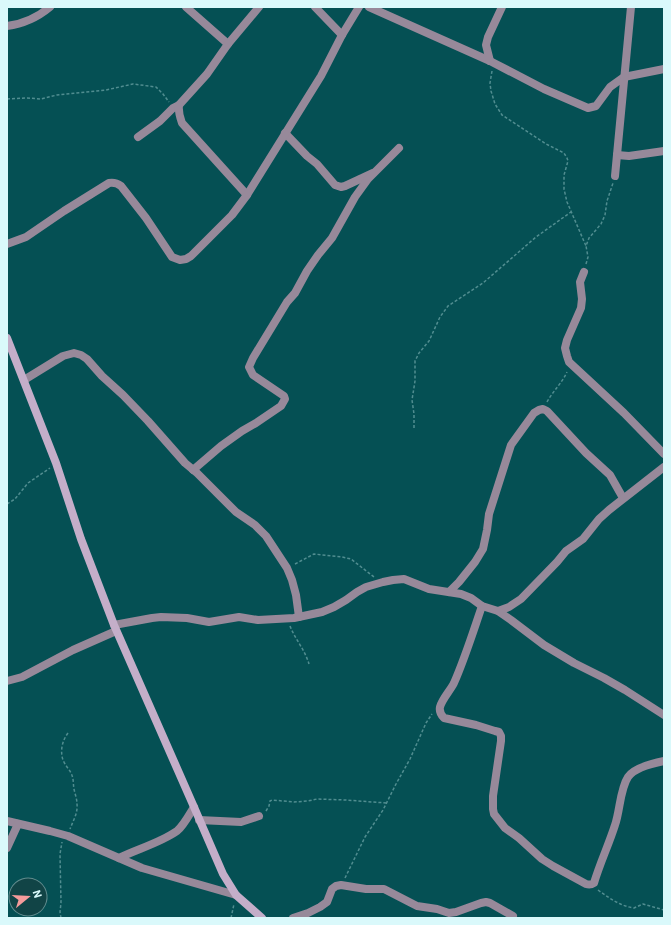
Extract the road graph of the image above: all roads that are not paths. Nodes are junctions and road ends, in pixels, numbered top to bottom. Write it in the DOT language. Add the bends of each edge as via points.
graph roads {
  1 [pos="50,7"];
  2 [pos="186,7"];
  3 [pos="260,7"];
  4 [pos="315,7"];
  5 [pos="359,7"];
  6 [pos="369,7"];
  7 [pos="502,7"];
  8 [pos="631,7"];
  9 [pos="7,26"];
  10 [pos="342,35"];
  11 [pos="228,44"];
  12 [pos="491,61"];
  13 [pos="664,69"];
  14 [pos="624,77"];
  15 [pos="176,107"];
  16 [pos="285,132"];
  17 [pos="138,137"];
  18 [pos="399,148"];
  19 [pos="664,151"];
  20 [pos="617,155"];
  21 [pos="375,172"];
  22 [pos="615,176"];
  23 [pos="247,195"];
  24 [pos="7,244"];
  25 [pos="584,272"];
  26 [pos="7,338"];
  27 [pos="24,380"];
  28 [pos="664,454"];
  29 [pos="664,467"];
  30 [pos="193,470"];
  31 [pos="624,498"];
  32 [pos="449,592"];
  33 [pos="482,606"];
  34 [pos="498,611"];
  35 [pos="298,617"];
  36 [pos="115,628"];
  37 [pos="7,681"];
  38 [pos="664,715"];
  39 [pos="664,761"];
  40 [pos="194,807"];
  41 [pos="259,816"];
  42 [pos="199,820"];
  43 [pos="7,822"];
  44 [pos="18,824"];
  45 [pos="7,848"];
  46 [pos="119,858"];
  47 [pos="235,895"];
  48 [pos="514,916"];
  49 [pos="262,918"];
  50 [pos="293,918"];
  1 -- 9 [label="street" via="32,19"];
  2 -- 11 [label="street"];
  3 -- 11 [label="street"];
  4 -- 10 [label="street"];
  5 -- 10 [label="street"];
  6 -- 12 [label="street"];
  7 -- 12 [label="street" via="486,45"];
  8 -- 14 [label="street"];
  10 -- 16 [label="street" via="321,76"];
  11 -- 15 [label="street" via="207,74"];
  12 -- 14 [label="street" via="588,108 596,106 610,87"];
  13 -- 14 [label="street"];
  14 -- 20 [label="street"];
  15 -- 17 [label="street"];
  15 -- 23 [label="street" via="182,123"];
  16 -- 21 [label="street" via="335,185 345,186"];
  16 -- 23 [label="street"];
  18 -- 21 [label="street"];
  19 -- 20 [label="street"];
  20 -- 22 [label="street"];
  21 -- 30 [label="street" via="356,197 332,238 306,271 249,367 253,375 284,396 281,406 221,446"];
  23 -- 24 [label="street" via="232,215 186,259 172,257 121,186 113,182 26,237"];
  25 -- 28 [label="street" via="580,282 581,308 565,348 569,362"];
  26 -- 27 [label="main road"];
  27 -- 30 [label="street" via="63,356 74,353 81,355 123,395"];
  27 -- 36 [label="main road"];
  29 -- 31 [label="street"];
  30 -- 35 [label="street" via="236,512 266,536 292,580"];
  31 -- 32 [label="street" via="610,475 547,411 539,410 534,413 511,445 489,514 483,549"];
  31 -- 34 [label="street" via="599,519 584,539 566,551 521,599"];
  32 -- 33 [label="street" via="471,598"];
  32 -- 35 [label="street" via="429,589 404,579 392,580 357,592 322,612"];
  33 -- 34 [label="street"];
  33 -- 39 [label="street" via="468,647 454,682 440,705 440,711 444,718 476,725 498,732 501,736 492,809 505,828 542,859 590,885 594,882 616,824 628,776"];
  34 -- 38 [label="street" via="544,645"];
  35 -- 36 [label="street" via="258,620 239,617 209,622 161,617"];
  36 -- 37 [label="street" via="22,677"];
  36 -- 40 [label="main road"];
  40 -- 42 [label="main road"];
  40 -- 46 [label="street" via="177,830 149,846"];
  41 -- 42 [label="street" via="242,822"];
  42 -- 47 [label="main road"];
  43 -- 44 [label="street"];
  44 -- 45 [label="street"];
  44 -- 46 [label="street" via="66,836"];
  46 -- 47 [label="street" via="142,868"];
  47 -- 49 [label="main road"];
  48 -- 50 [label="street" via="486,902 449,913 417,906 384,889 341,885 332,889 327,902 320,907"];
}
